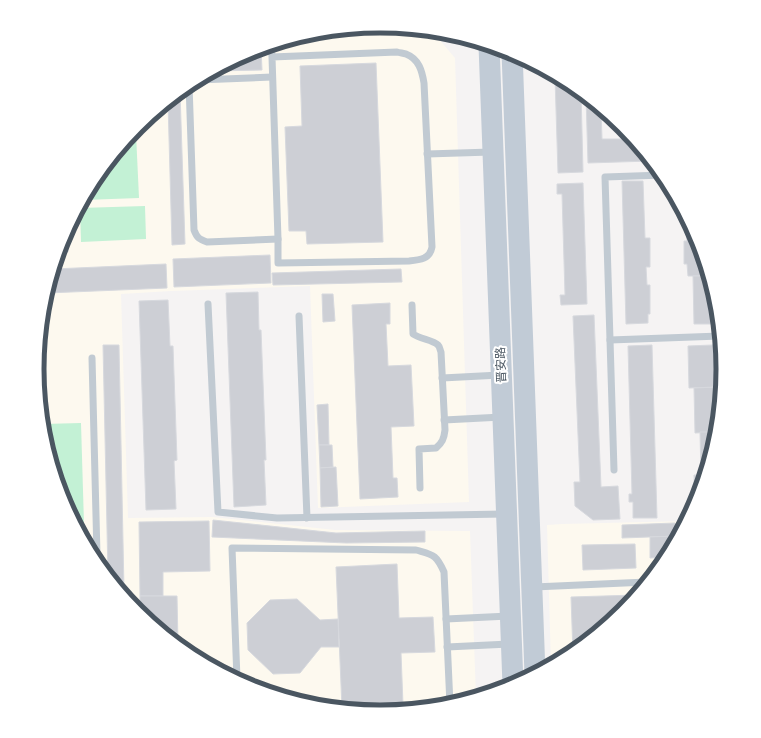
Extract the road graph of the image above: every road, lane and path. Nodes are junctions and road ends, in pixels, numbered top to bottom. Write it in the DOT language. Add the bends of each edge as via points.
graph roads {
  1 [pos="272,51"];
  2 [pos="489,51"];
  3 [pos="272,57"];
  4 [pos="512,60"];
  5 [pos="272,77"];
  6 [pos="211,79"];
  7 [pos="190,93"];
  8 [pos="493,152"];
  9 [pos="427,154"];
  10 [pos="655,175"];
  11 [pos="278,239"];
  12 [pos="208,304"];
  13 [pos="412,305"];
  14 [pos="300,316"];
  15 [pos="715,336"];
  16 [pos="610,340"];
  17 [pos="92,358"];
  18 [pos="501,375"];
  19 [pos="442,378"];
  20 [pos="503,417"];
  21 [pos="444,420"];
  22 [pos="614,470"];
  23 [pos="420,488"];
  24 [pos="507,514"];
  25 [pos="307,518"];
  26 [pos="97,549"];
  27 [pos="640,582"];
  28 [pos="532,587"];
  29 [pos="511,616"];
  30 [pos="446,619"];
  31 [pos="512,644"];
  32 [pos="447,647"];
  33 [pos="535,667"];
  34 [pos="237,672"];
  35 [pos="513,677"];
  36 [pos="450,698"];
  1 -- 3 [label="lane"];
  2 -- 8 [label="main road, 晋安路"];
  3 -- 5 [label="lane"];
  3 -- 9 [label="lane" via="397,52 415,59 422,71 424,83"];
  4 -- 28 [label="main road, 晋安路"];
  5 -- 6 [label="lane"];
  5 -- 11 [label="lane"];
  7 -- 11 [label="lane" via="196,236 207,242"];
  8 -- 9 [label="lane"];
  8 -- 18 [label="main road, 晋安路"];
  9 -- 11 [label="lane" via="432,247 431,253 423,258 409,261 278,263"];
  10 -- 16 [label="lane" via="605,177"];
  12 -- 25 [label="lane" via="218,512 277,518"];
  13 -- 19 [label="lane" via="413,334 438,345 441,352"];
  14 -- 25 [label="lane"];
  15 -- 16 [label="lane"];
  16 -- 22 [label="lane"];
  17 -- 26 [label="lane"];
  18 -- 19 [label="lane"];
  18 -- 20 [label="main road, 晋安路"];
  19 -- 21 [label="lane"];
  20 -- 21 [label="lane"];
  20 -- 24 [label="main road, 晋安路"];
  21 -- 23 [label="lane" via="442,443 436,448 419,449"];
  24 -- 25 [label="lane"];
  24 -- 29 [label="main road, 晋安路"];
  27 -- 28 [label="lane"];
  28 -- 33 [label="main road, 晋安路"];
  29 -- 30 [label="lane"];
  29 -- 31 [label="main road, 晋安路"];
  30 -- 32 [label="lane"];
  30 -- 34 [label="lane" via="444,572 440,562 433,555 416,550 232,548"];
  31 -- 32 [label="lane"];
  31 -- 35 [label="main road, 晋安路"];
  32 -- 36 [label="lane"];
}
